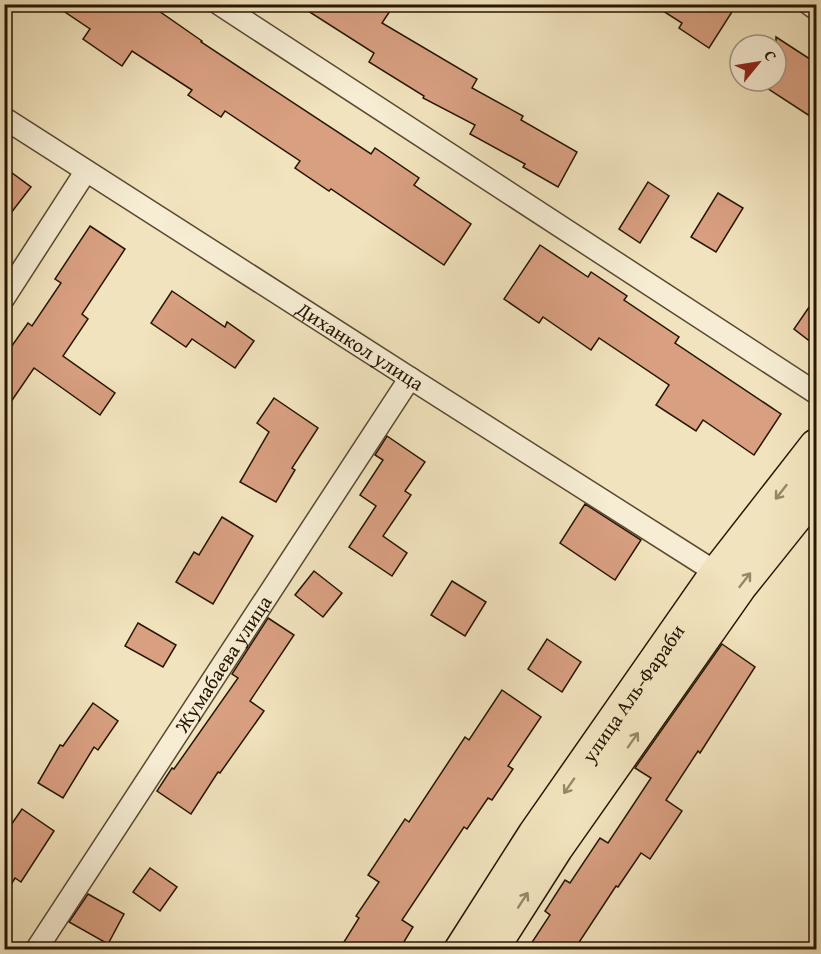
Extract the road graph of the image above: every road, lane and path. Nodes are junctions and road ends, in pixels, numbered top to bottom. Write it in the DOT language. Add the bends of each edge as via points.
graph roads {
  1 [pos="219,4"];
  2 [pos="809,4"];
  3 [pos="816,9"];
  4 [pos="4,118"];
  5 [pos="86,171"];
  6 [pos="4,298"];
  7 [pos="410,378"];
  8 [pos="816,393"];
  9 [pos="816,446"];
  10 [pos="816,491"];
  11 [pos="717,573"];
  12 [pos="36,950"];
  13 [pos="461,950"];
  14 [pos="491,950"];
  1 -- 8 [label="street"];
  2 -- 3 [label="street"];
  4 -- 5 [label="street, Диханкол улица"];
  5 -- 6 [label="street"];
  5 -- 7 [label="street, Диханкол улица"];
  7 -- 11 [label="street, Диханкол улица"];
  7 -- 12 [label="street, Жумабаева улица"];
  9 -- 11 [label="main road, улица Аль-Фараби, one-way"];
  14 -- 10 [label="main road, улица Аль-Фараби, one-way" via="556,848 740,586"];
  11 -- 13 [label="main road, улица Аль-Фараби, one-way" via="535,834"];
}
